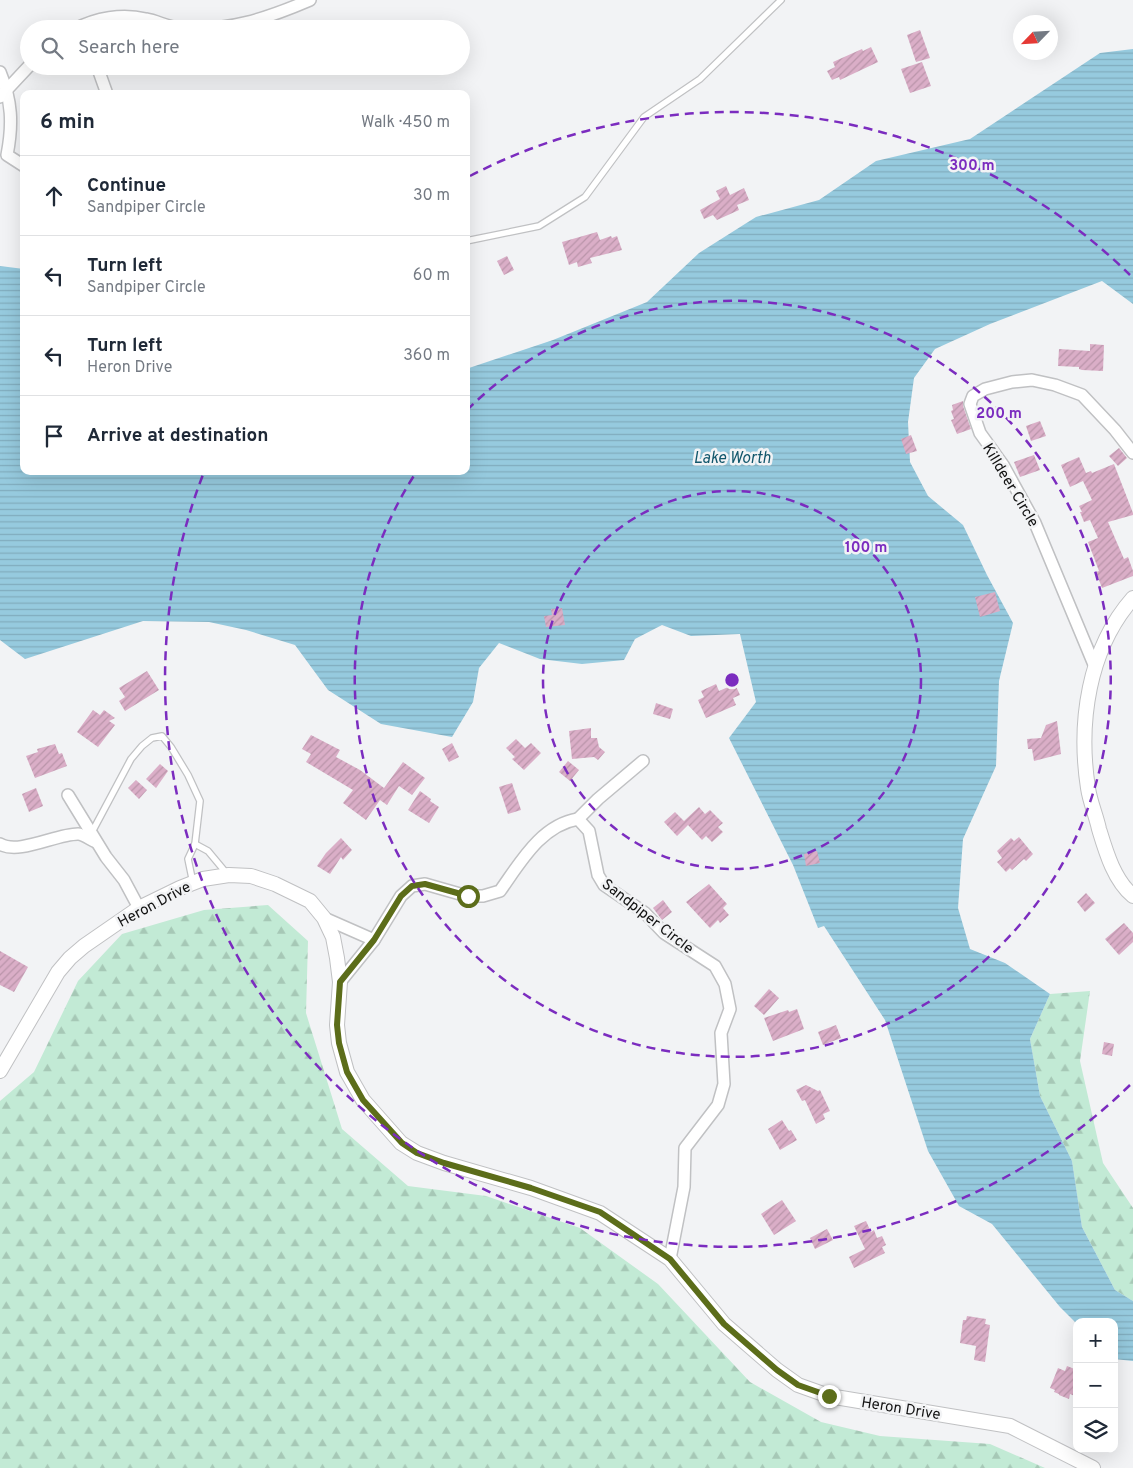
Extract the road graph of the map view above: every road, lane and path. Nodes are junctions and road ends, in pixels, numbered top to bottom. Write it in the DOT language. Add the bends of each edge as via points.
graph roads {
  1 [pos="310,0"];
  2 [pos="782,0"];
  3 [pos="97,20"];
  4 [pos="151,20"];
  5 [pos="258,20"];
  6 [pos="0,72"];
  7 [pos="21,75"];
  8 [pos="100,75"];
  9 [pos="106,90"];
  10 [pos="4,93"];
  11 [pos="4,156"];
  12 [pos="20,164"];
  13 [pos="470,240"];
  14 [pos="1133,453"];
  15 [pos="1133,598"];
  16 [pos="1095,666"];
  17 [pos="643,761"];
  18 [pos="68,796"];
  19 [pos="578,819"];
  20 [pos="94,838"];
  21 [pos="0,844"];
  22 [pos="195,844"];
  23 [pos="228,875"];
  24 [pos="193,883"];
  25 [pos="1133,896"];
  26 [pos="139,908"];
  27 [pos="324,918"];
  28 [pos="374,940"];
  29 [pos="340,982"];
  30 [pos="0,1071"];
  31 [pos="670,1259"];
  32 [pos="1093,1468"];
  1 -- 5 [label="street"];
  2 -- 13 [label="lane" via="700,79 644,117 585,197 539,226"];
  3 -- 4 [label="street" via="123,17"];
  6 -- 10 [label="street"];
  7 -- 10 [label="street"];
  8 -- 9 [label="street"];
  10 -- 11 [label="street" via="12,129"];
  11 -- 12 [label="street"];
  14 -- 16 [label="street, Killdeer Circle" via="1082,395 1056,385 1032,380 1012,382 985,389 974,396 970,404 980,433 1035,523"];
  15 -- 16 [label="street" via="1110,628"];
  16 -- 25 [label="street" via="1085,722 1088,790 1107,854"];
  17 -- 19 [label="street"];
  18 -- 20 [label="street"];
  19 -- 28 [label="street" via="566,821 551,830 529,851 500,891 468,896 425,884 412,886 401,896"];
  19 -- 31 [label="street, Sandpiper Circle" via="589,831 598,875 604,885 645,913 664,933 714,966 724,979 730,1009 721,1033 724,1084 718,1105 685,1148 684,1187"];
  20 -- 21 [label="street" via="79,834 17,847"];
  20 -- 22 [label="lane" via="130,759 152,738 162,736 188,775 200,801"];
  20 -- 26 [label="street" via="124,880"];
  22 -- 23 [label="lane" via="208,852"];
  22 -- 24 [label="lane" via="188,859"];
  23 -- 24 [label="street, Heron Drive"];
  23 -- 27 [label="street, Heron Drive" via="251,876 275,884 310,901"];
  24 -- 26 [label="street, Heron Drive"];
  26 -- 30 [label="street, Heron Drive" via="70,958"];
  27 -- 28 [label="street"];
  27 -- 29 [label="street, Heron Drive" via="333,937"];
  28 -- 29 [label="street"];
  29 -- 31 [label="street, Heron Drive" via="337,1025 347,1072 363,1100 402,1143 417,1153 444,1163 600,1212"];
  31 -- 32 [label="street, Heron Drive" via="724,1324 798,1385 829,1396 1010,1426"];
}
